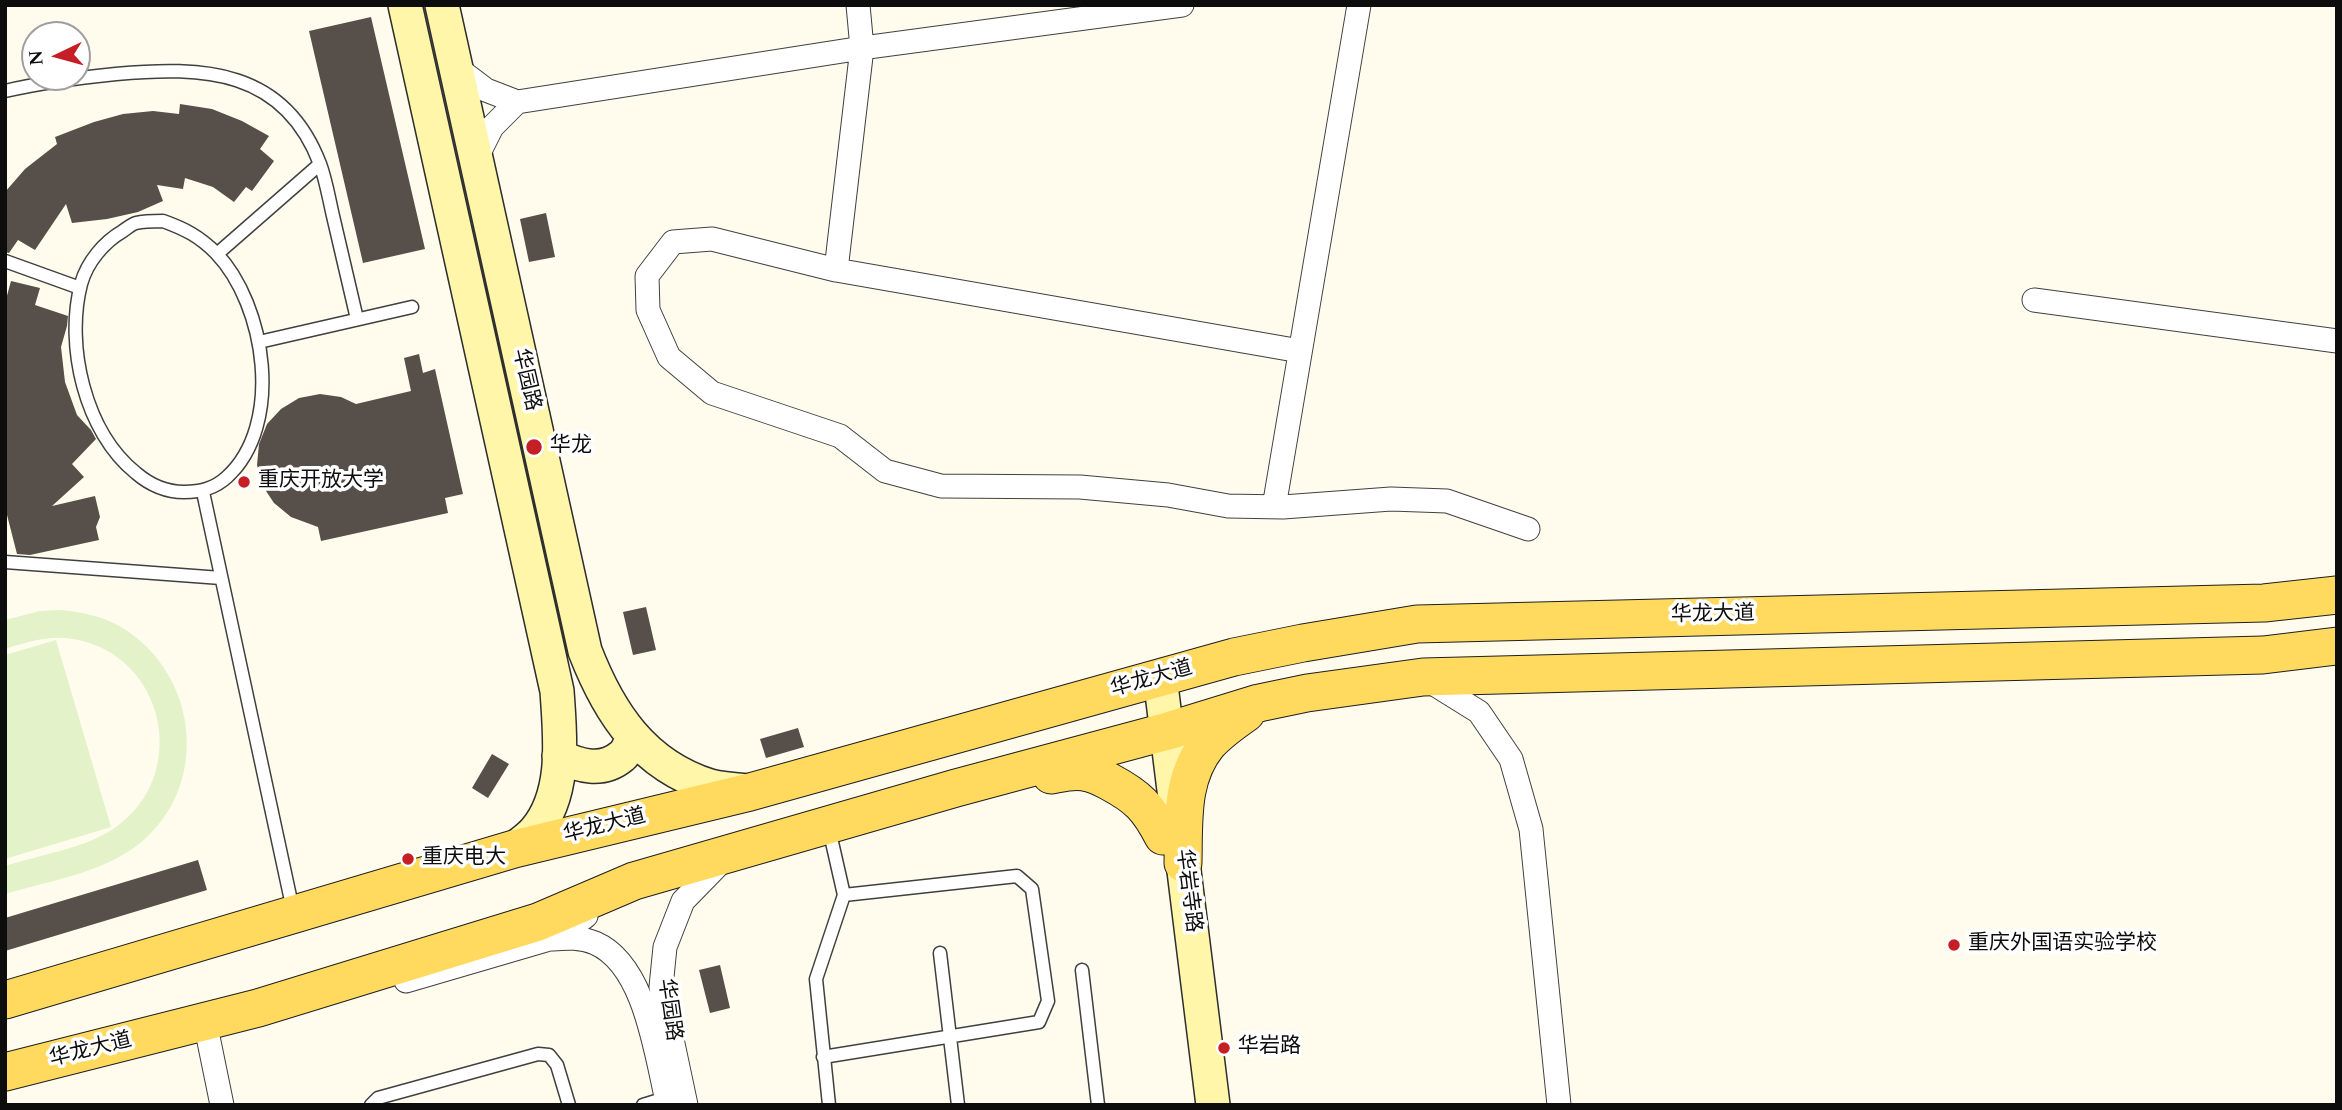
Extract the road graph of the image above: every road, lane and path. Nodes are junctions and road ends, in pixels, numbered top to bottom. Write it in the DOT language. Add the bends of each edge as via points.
graph roads {
  1 [pos="405,5"];
  2 [pos="442,5"];
  3 [pos="858,5"];
  4 [pos="1182,5"];
  5 [pos="1359,5"];
  6 [pos="862,48"];
  7 [pos="457,68"];
  8 [pos="5,92"];
  9 [pos="517,102"];
  10 [pos="476,159"];
  11 [pos="320,164"];
  12 [pos="218,254"];
  13 [pos="5,261"];
  14 [pos="836,270"];
  15 [pos="80,288"];
  16 [pos="2034,300"];
  17 [pos="412,307"];
  18 [pos="358,320"];
  19 [pos="2337,341"];
  20 [pos="259,342"];
  21 [pos="1300,351"];
  22 [pos="203,492"];
  23 [pos="1274,507"];
  24 [pos="1528,529"];
  25 [pos="5,562"];
  26 [pos="221,578"];
  27 [pos="2337,595"];
  28 [pos="2337,646"];
  29 [pos="1423,677"];
  30 [pos="1150,680"];
  31 [pos="1259,703"];
  32 [pos="1158,733"];
  33 [pos="634,737"];
  34 [pos="559,756"];
  35 [pos="956,788"];
  36 [pos="750,792"];
  37 [pos="828,825"];
  38 [pos="514,849"];
  39 [pos="1173,849"];
  40 [pos="731,853"];
  41 [pos="634,881"];
  42 [pos="844,895"];
  43 [pos="294,914"];
  44 [pos="546,940"];
  45 [pos="940,953"];
  46 [pos="1082,970"];
  47 [pos="5,1000"];
  48 [pos="258,1008"];
  49 [pos="205,1022"];
  50 [pos="949,1036"];
  51 [pos="823,1057"];
  52 [pos="5,1072"];
  53 [pos="676,1100"];
  54 [pos="222,1105"];
  55 [pos="372,1105"];
  56 [pos="569,1105"];
  57 [pos="643,1105"];
  58 [pos="829,1105"];
  59 [pos="958,1105"];
  60 [pos="1098,1105"];
  61 [pos="1197,1105"];
  62 [pos="1213,1105"];
  63 [pos="1559,1105"];
  1 -- 34 [label="main road, 华园路" via="551,661"];
  2 -- 7 [label="main road, 华园路"];
  3 -- 6 [label="street"];
  4 -- 6 [label="street"];
  5 -- 21 [label="street"];
  6 -- 9 [label="street"];
  6 -- 14 [label="street"];
  7 -- 9 [label="street" via="486,90"];
  7 -- 10 [label="main road, 华园路"];
  8 -- 11 [label="lane" via="53,80 156,70 199,71 241,80 274,99 299,124"];
  9 -- 10 [label="street" via="492,127"];
  10 -- 33 [label="main road, 华园路" via="585,651 599,687"];
  11 -- 12 [label="lane"];
  11 -- 18 [label="lane"];
  12 -- 15 [label="lane" via="189,230 163,221 136,223 112,237 94,256"];
  12 -- 20 [label="lane" via="248,304"];
  13 -- 15 [label="lane"];
  14 -- 21 [label="street"];
  14 -- 23 [label="street" via="712,239 673,242 647,276 648,310 669,357 712,393 840,436 885,471 941,486 1080,486 1228,506"];
  15 -- 22 [label="lane" via="76,345 81,377 105,438 148,483 173,492"];
  16 -- 19 [label="street"];
  17 -- 18 [label="lane"];
  18 -- 20 [label="lane"];
  20 -- 22 [label="lane" via="262,367 257,431 226,478"];
  21 -- 23 [label="street"];
  22 -- 26 [label="lane"];
  23 -- 24 [label="street" via="1391,499 1447,501"];
  25 -- 26 [label="lane"];
  26 -- 43 [label="lane"];
  27 -- 30 [label="main road, 华龙大道" via="2264,603 1417,624 1234,657"];
  28 -- 29 [label="main road, 华龙大道" via="2263,655"];
  29 -- 31 [label="main road, 华龙大道"];
  29 -- 63 [label="street" via="1479,712 1511,759 1531,829"];
  30 -- 32 [label="main road, 华岩寺路"];
  30 -- 36 [label="main road, 华龙大道"];
  31 -- 32 [label="main road, 华龙大道"];
  31 -- 39 [label="main road" via="1222,730 1198,758"];
  32 -- 35 [label="main road, 华龙大道"];
  32 -- 39 [label="main road, 华岩寺路"];
  33 -- 34 [label="main road" via="623,756 607,765 592,768"];
  33 -- 36 [label="main road, 华园路" via="684,776 713,787"];
  34 -- 38 [label="main road, 华园路" via="548,811 535,831"];
  35 -- 37 [label="main road, 华龙大道"];
  35 -- 39 [label="main road" via="1072,771 1097,775 1142,802"];
  36 -- 38 [label="main road, 华龙大道"];
  37 -- 40 [label="main road, 华龙大道"];
  37 -- 42 [label="lane"];
  38 -- 43 [label="main road, 华龙大道"];
  39 -- 61 [label="main road, 华岩寺路"];
  39 -- 62 [label="main road, 华岩寺路"];
  40 -- 41 [label="main road, 华龙大道"];
  40 -- 53 [label="street, 华园路" via="683,901 665,947 661,987"];
  41 -- 44 [label="street, 华龙大道"];
  41 -- 48 [label="main road, 华龙大道" via="538,922"];
  42 -- 50 [label="lane" via="1017,876 1032,889 1048,1001 1040,1022"];
  42 -- 51 [label="lane" via="816,979"];
  43 -- 47 [label="main road, 华龙大道"];
  44 -- 48 [label="street, 华龙大道" via="348,997"];
  44 -- 53 [label="street, 华园路" via="594,942 622,965 642,1001"];
  45 -- 50 [label="lane"];
  46 -- 60 [label="lane"];
  48 -- 49 [label="main road, 华龙大道"];
  49 -- 52 [label="main road, 华龙大道"];
  49 -- 54 [label="street"];
  50 -- 51 [label="lane"];
  50 -- 59 [label="lane"];
  51 -- 58 [label="lane"];
  53 -- 57 [label="lane"];
  55 -- 56 [label="lane" via="378,1098 538,1054 549,1055 557,1065"];
}
